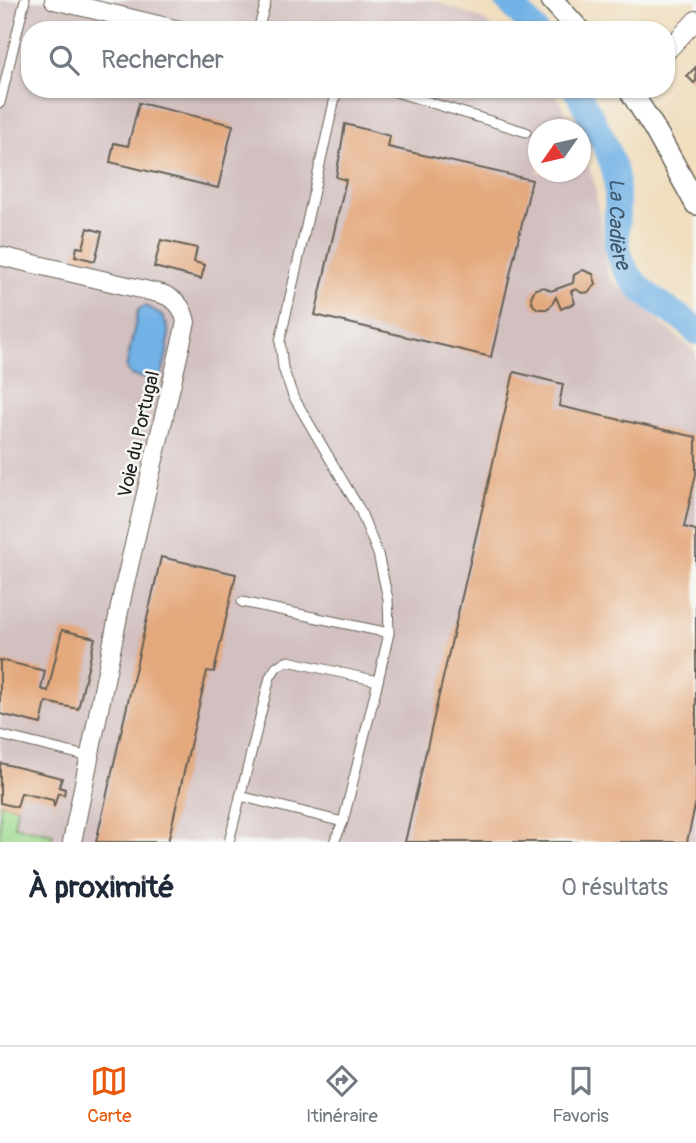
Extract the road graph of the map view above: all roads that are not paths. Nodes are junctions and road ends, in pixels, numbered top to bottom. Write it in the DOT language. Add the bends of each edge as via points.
graph roads {
  1 [pos="25,0"];
  2 [pos="54,0"];
  3 [pos="552,0"];
  4 [pos="75,2"];
  5 [pos="266,2"];
  6 [pos="696,20"];
  7 [pos="146,21"];
  8 [pos="261,21"];
  9 [pos="571,21"];
  10 [pos="675,42"];
  11 [pos="335,98"];
  12 [pos="415,98"];
  13 [pos="635,98"];
  14 [pos="0,103"];
  15 [pos="526,132"];
  16 [pos="696,204"];
  17 [pos="0,256"];
  18 [pos="242,602"];
  19 [pos="389,633"];
  20 [pos="378,681"];
  21 [pos="0,735"];
  22 [pos="90,757"];
  23 [pos="240,796"];
  24 [pos="343,822"];
  25 [pos="72,842"];
  26 [pos="229,842"];
  27 [pos="334,842"];
  1 -- 14 [label="lane"];
  2 -- 4 [label="street"];
  3 -- 9 [label="street"];
  4 -- 7 [label="street"];
  5 -- 8 [label="lane"];
  6 -- 10 [label="street"];
  11 -- 19 [label="lane" via="280,341 293,396 360,510 378,554 388,599"];
  12 -- 15 [label="lane"];
  13 -- 16 [label="street"];
  17 -- 22 [label="street, Voie du Portugal" via="162,294 178,304 186,322"];
  18 -- 19 [label="lane"];
  19 -- 20 [label="lane"];
  20 -- 23 [label="lane" via="288,661 277,666 270,677"];
  20 -- 24 [label="lane"];
  21 -- 22 [label="lane"];
  22 -- 25 [label="street, Voie du Portugal"];
  23 -- 24 [label="lane"];
  23 -- 26 [label="lane"];
  24 -- 27 [label="lane"];
}
